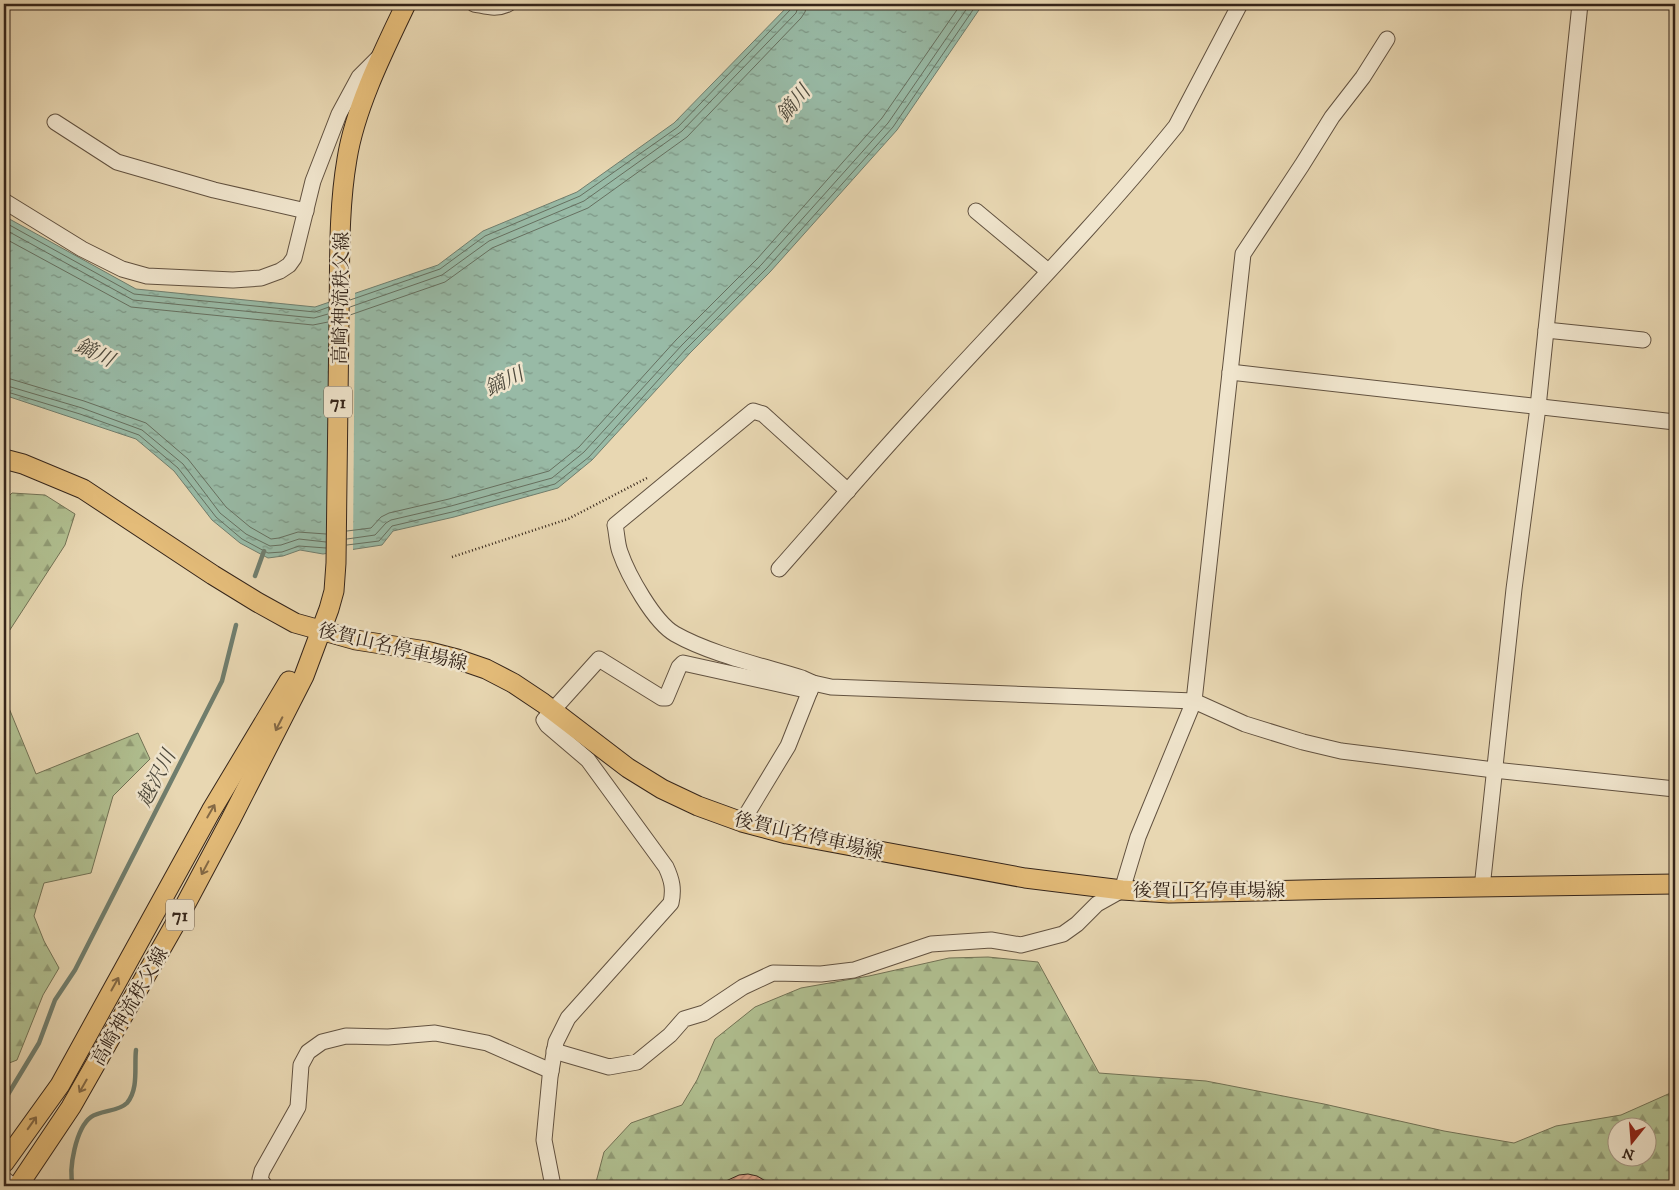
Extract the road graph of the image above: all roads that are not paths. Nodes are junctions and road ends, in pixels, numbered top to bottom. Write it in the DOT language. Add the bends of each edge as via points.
graph roads {
  1 [pos="406,4"];
  2 [pos="474,4"];
  3 [pos="508,4"];
  4 [pos="1240,4"];
  5 [pos="1580,4"];
  6 [pos="1387,38"];
  7 [pos="382,54"];
  8 [pos="55,122"];
  9 [pos="4,201"];
  10 [pos="306,211"];
  11 [pos="976,211"];
  12 [pos="1048,272"];
  13 [pos="1546,330"];
  14 [pos="1643,340"];
  15 [pos="1230,372"];
  16 [pos="1538,407"];
  17 [pos="1675,422"];
  18 [pos="4,459"];
  19 [pos="848,491"];
  20 [pos="779,569"];
  21 [pos="320,631"];
  22 [pos="811,687"];
  23 [pos="1194,702"];
  24 [pos="553,710"];
  25 [pos="1494,770"];
  26 [pos="1675,789"];
  27 [pos="742,822"];
  28 [pos="1675,884"];
  29 [pos="1482,888"];
  30 [pos="1122,890"];
  31 [pos="554,1051"];
  32 [pos="551,1071"];
  33 [pos="4,1163"];
  34 [pos="4,1179"];
  35 [pos="13,1186"];
  36 [pos="18,1186"];
  37 [pos="265,1186"];
  38 [pos="553,1186"];
  1 -- 7 [label="main road, 高崎神流秩父線 / 71"];
  2 -- 3 [label="street" via="494,8"];
  4 -- 12 [label="street" via="1176,126"];
  5 -- 13 [label="street"];
  6 -- 15 [label="street" via="1243,254"];
  7 -- 10 [label="street" via="359,77 339,114 313,181"];
  7 -- 21 [label="main road, 高崎神流秩父線 / 71" via="350,143 343,186 336,564 334,592"];
  8 -- 10 [label="street" via="117,162 214,190"];
  9 -- 10 [label="street" via="82,249 122,269 147,276 233,280 261,278 289,265 294,258"];
  11 -- 12 [label="street"];
  12 -- 19 [label="street"];
  13 -- 14 [label="street"];
  13 -- 16 [label="street"];
  15 -- 16 [label="street"];
  15 -- 23 [label="street"];
  16 -- 17 [label="street"];
  16 -- 25 [label="street"];
  18 -- 21 [label="main road, 後賀山名停車場線" via="83,489 257,602 295,623"];
  19 -- 20 [label="street"];
  19 -- 22 [label="street" via="763,414 752,411 615,525 619,550 632,580 651,610 674,633 708,649 802,678"];
  21 -- 24 [label="main road, 後賀山名停車場線" via="375,644 426,651 473,664 513,683"];
  33 -- 21 [label="main road, 高崎神流秩父線 / 71, one-way" via="60,1085 211,811"];
  21 -- 36 [label="main road, 高崎神流秩父線 / 71, one-way" via="304,676 174,926 72,1107"];
  22 -- 23 [label="street"];
  22 -- 24 [label="street" via="683,664 666,698 662,698 599,659"];
  22 -- 27 [label="street" via="788,746"];
  23 -- 25 [label="street" via="1245,724 1341,751"];
  23 -- 30 [label="street" via="1138,837"];
  24 -- 27 [label="main road, 後賀山名停車場線" via="628,768 662,789"];
  24 -- 31 [label="street" via="544,720 547,725 588,760 666,867 674,889 671,903 568,1018"];
  25 -- 26 [label="street"];
  25 -- 29 [label="street"];
  27 -- 30 [label="main road, 後賀山名停車場線" via="787,834 933,862"];
  28 -- 29 [label="main road, 後賀山名停車場線"];
  29 -- 30 [label="main road, 後賀山名停車場線" via="1169,893"];
  30 -- 31 [label="street" via="1098,904 1063,934 1021,945 991,940 932,944 854,970 821,974 773,973 743,986 704,1012 684,1019 637,1062 609,1067"];
  31 -- 32 [label="street"];
  32 -- 37 [label="street" via="487,1043 435,1033 346,1036 322,1042 308,1052 301,1065 298,1107 262,1171 260,1179"];
  32 -- 38 [label="street" via="544,1140"];
  34 -- 35 [label="street"];
}
